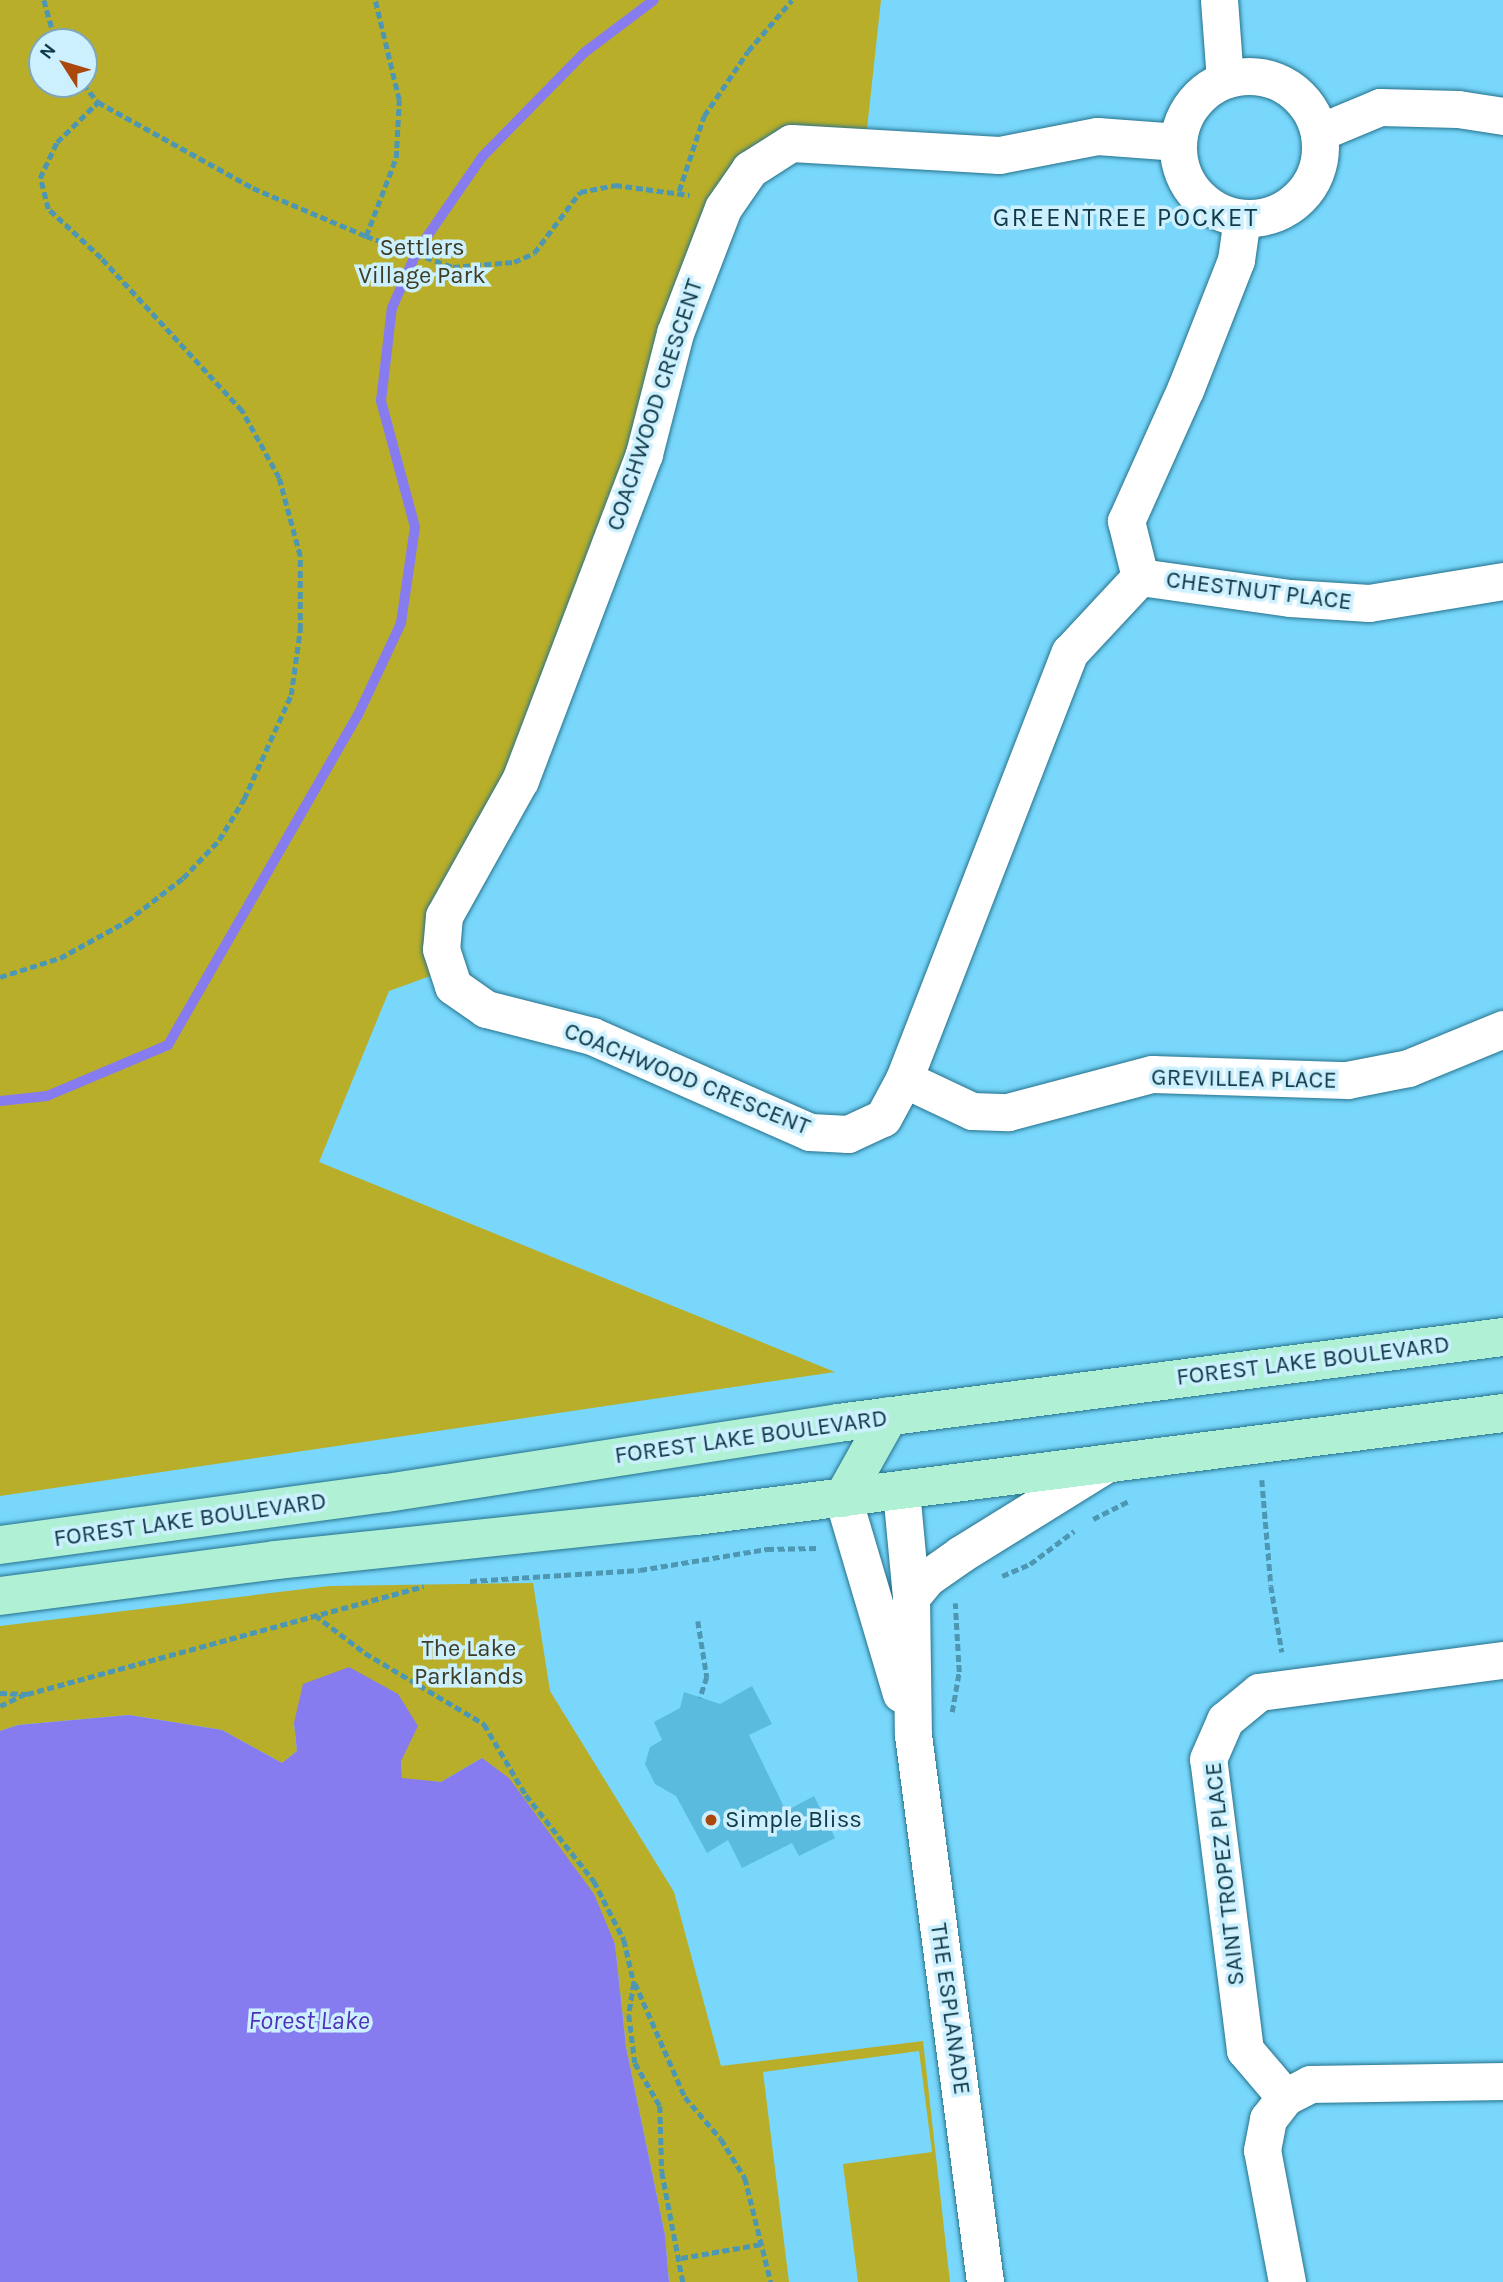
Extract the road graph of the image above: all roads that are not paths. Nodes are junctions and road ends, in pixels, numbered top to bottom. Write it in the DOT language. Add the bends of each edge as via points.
graph roads {
  1 [pos="1219,0"];
  2 [pos="1225,80"];
  3 [pos="1503,116"];
  4 [pos="1320,132"];
  5 [pos="1178,142"];
  6 [pos="1242,218"];
  7 [pos="1140,576"];
  8 [pos="1503,580"];
  9 [pos="1503,1029"];
  10 [pos="904,1079"];
  11 [pos="1503,1337"];
  12 [pos="1503,1413"];
  13 [pos="889,1416"];
  14 [pos="838,1423"];
  15 [pos="864,1454"];
  16 [pos="1106,1464"];
  17 [pos="901,1491"];
  18 [pos="843,1498"];
  19 [pos="0,1545"];
  20 [pos="0,1596"];
  21 [pos="911,1597"];
  22 [pos="1503,1660"];
  23 [pos="914,1735"];
  24 [pos="1503,2081"];
  25 [pos="1285,2097"];
  26 [pos="985,2282"];
  27 [pos="1287,2282"];
  1 -- 2 [label="street"];
  2 -- 4 [label="street" via="1252,75 1276,80 1305,101"];
  2 -- 5 [label="street" via="1195,100"];
  3 -- 4 [label="street" via="1381,107"];
  4 -- 6 [label="street" via="1321,153 1314,177 1298,199 1278,213"];
  5 -- 6 [label="street" via="1188,185 1204,203"];
  5 -- 10 [label="street, COACHWOOD CRESCENT" via="1097,136 999,155 791,143 750,169 723,208 675,333 644,454 530,754 444,916 441,949 453,986 486,1009 593,1036 810,1132 848,1134 883,1118"];
  6 -- 7 [label="street" via="1236,260 1126,521"];
  7 -- 8 [label="street, CHESTNUT PLACE" via="1290,598 1370,603"];
  7 -- 10 [label="street, COACHWOOD CRESCENT" via="1070,652"];
  9 -- 10 [label="street, GREVILLEA PLACE" via="1408,1068 1348,1080 1152,1074 1008,1112 972,1111"];
  11 -- 13 [label="main road, FOREST LAKE BOULEVARD"];
  12 -- 16 [label="main road, FOREST LAKE BOULEVARD"];
  13 -- 14 [label="main road, FOREST LAKE BOULEVARD"];
  13 -- 15 [label="main road"];
  14 -- 15 [label="main road"];
  14 -- 19 [label="main road, FOREST LAKE BOULEVARD" via="386,1493"];
  15 -- 17 [label="main road"];
  15 -- 18 [label="main road"];
  16 -- 17 [label="main road, FOREST LAKE BOULEVARD"];
  16 -- 21 [label="street" via="961,1554 927,1578"];
  17 -- 18 [label="main road, FOREST LAKE BOULEVARD"];
  17 -- 21 [label="street, THE ESPLANADE"];
  18 -- 20 [label="main road, FOREST LAKE BOULEVARD" via="276,1560"];
  18 -- 23 [label="street, THE ESPLANADE"];
  21 -- 23 [label="street, THE ESPLANADE"];
  22 -- 25 [label="street, SAINT TROPEZ PLACE" via="1259,1692 1225,1720 1208,1759 1245,2050"];
  23 -- 26 [label="street, THE ESPLANADE"];
  24 -- 25 [label="street" via="1310,2084"];
  25 -- 27 [label="street" via="1268,2119 1262,2150"];
}
